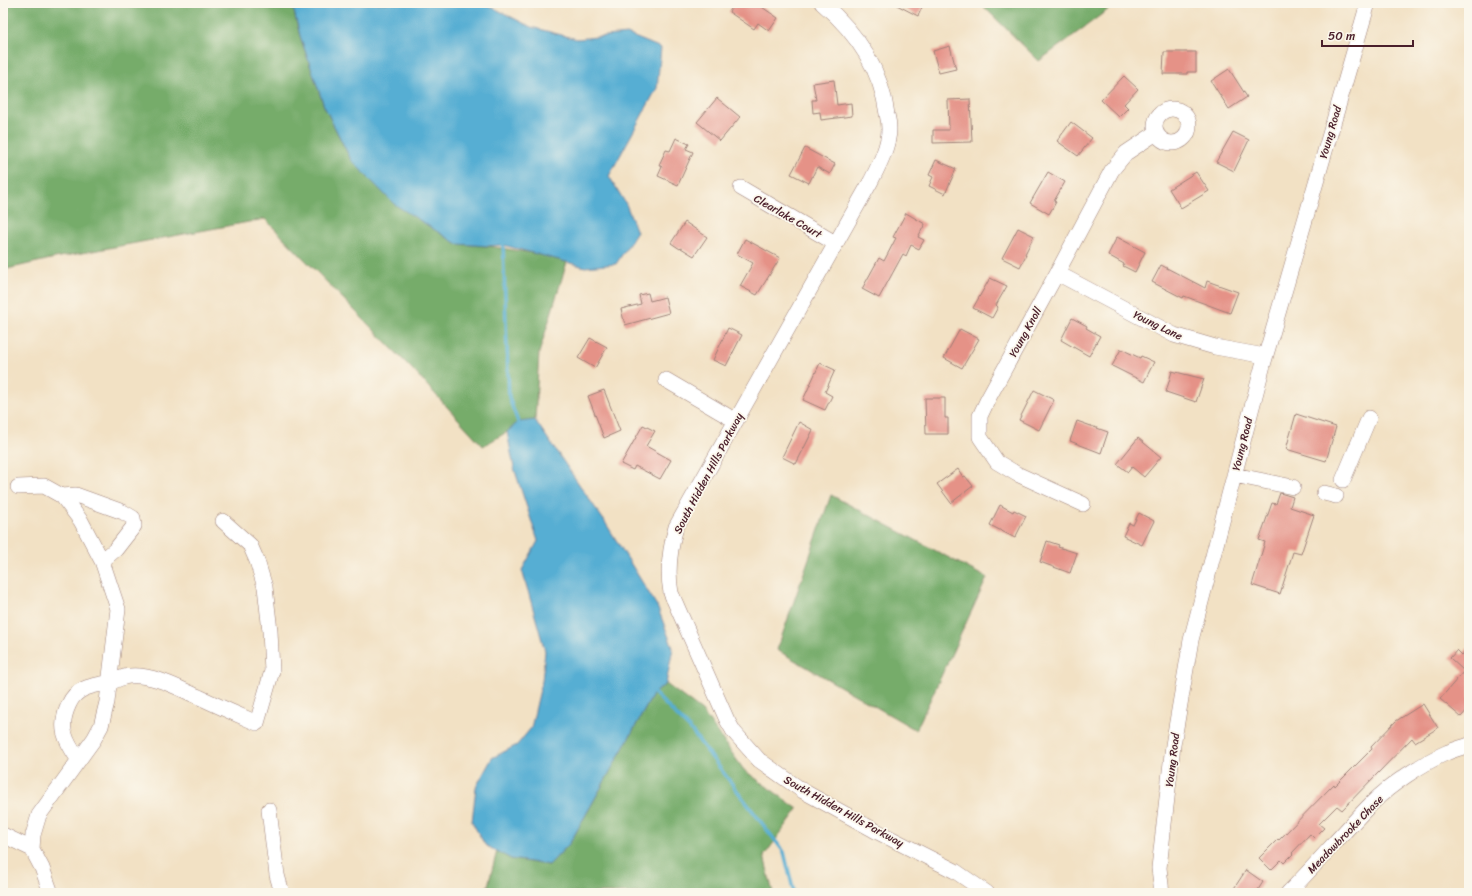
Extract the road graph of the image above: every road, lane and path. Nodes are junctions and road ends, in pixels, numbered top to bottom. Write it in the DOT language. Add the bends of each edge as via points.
graph roads {
  1 [pos="822,3"];
  2 [pos="1368,3"];
  3 [pos="1156,133"];
  4 [pos="741,188"];
  5 [pos="835,243"];
  6 [pos="1058,273"];
  7 [pos="1265,356"];
  8 [pos="666,380"];
  9 [pos="1369,418"];
  10 [pos="736,421"];
  11 [pos="1234,475"];
  12 [pos="1343,480"];
  13 [pos="18,487"];
  14 [pos="1293,487"];
  15 [pos="62,496"];
  16 [pos="1083,504"];
  17 [pos="223,521"];
  18 [pos="102,561"];
  19 [pos="109,683"];
  20 [pos="1469,745"];
  21 [pos="78,760"];
  22 [pos="269,810"];
  23 [pos="3,835"];
  24 [pos="32,849"];
  25 [pos="50,893"];
  26 [pos="282,893"];
  27 [pos="987,893"];
  28 [pos="1162,893"];
  29 [pos="1288,893"];
  1 -- 5 [label="street, South Hidden Hills Parkway" via="866,53 884,96 889,129 886,147 879,164"];
  2 -- 7 [label="street, Young Road"];
  3 -- 6 [label="street, Young Knoll" via="1126,153 1112,170"];
  4 -- 5 [label="street, Clearlake Court"];
  5 -- 10 [label="street, South Hidden Hills Parkway"];
  6 -- 7 [label="street, Young Lane" via="1174,335 1215,347"];
  6 -- 16 [label="street, Young Knoll" via="988,399 980,416 980,437 997,462 1017,474"];
  7 -- 11 [label="street, Young Road"];
  8 -- 10 [label="street"];
  9 -- 12 [label="street"];
  10 -- 27 [label="street, South Hidden Hills Parkway" via="676,527 671,545 668,580 671,593 727,720 734,732 759,760 803,791 956,871"];
  11 -- 14 [label="street"];
  11 -- 28 [label="street, Young Road" via="1190,647 1159,868"];
  13 -- 15 [label="street" via="44,486"];
  15 -- 18 [label="street" via="81,521"];
  15 -- 18 [label="street" via="76,495 133,518 134,526 116,549"];
  17 -- 19 [label="street" via="250,545 266,587 272,671 257,723 158,678 129,676"];
  18 -- 19 [label="street" via="118,609"];
  19 -- 21 [label="street" via="101,726"];
  19 -- 21 [label="street" via="84,688 72,697 66,710 62,728"];
  20 -- 29 [label="street, Meadowbrooke Chase" via="1446,753 1422,766 1373,802"];
  21 -- 24 [label="street" via="39,815"];
  22 -- 26 [label="street" via="277,875"];
  23 -- 24 [label="street"];
  24 -- 25 [label="street" via="42,868"];
}
